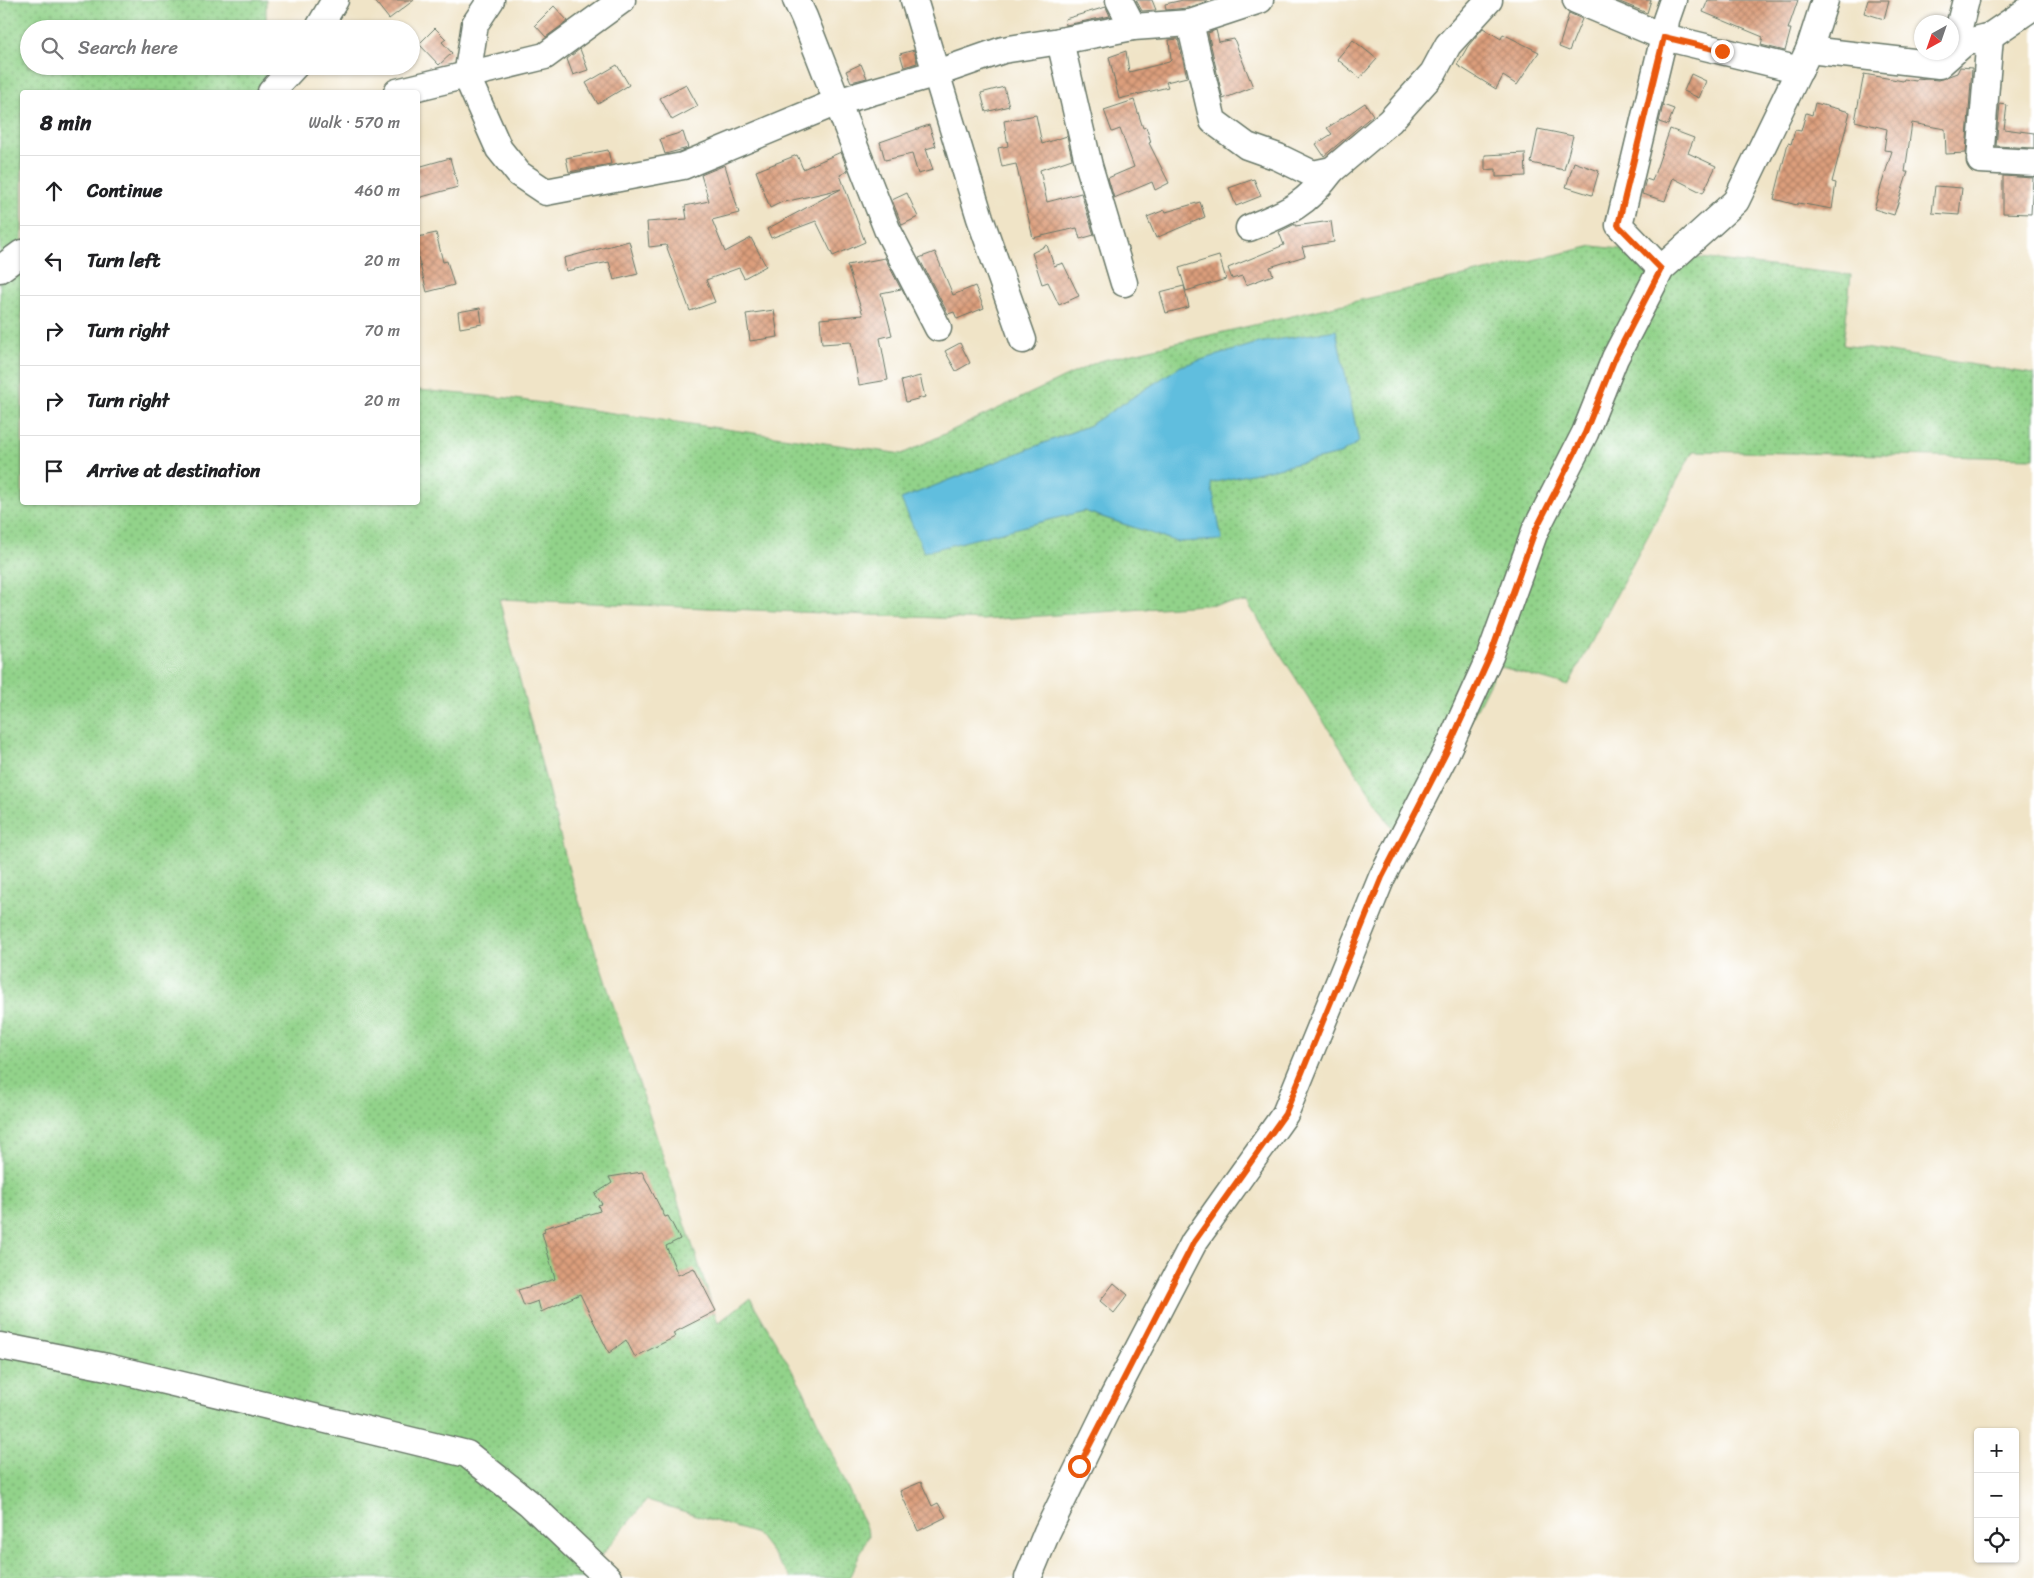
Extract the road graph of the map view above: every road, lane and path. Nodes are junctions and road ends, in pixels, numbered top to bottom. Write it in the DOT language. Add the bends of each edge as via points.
graph roads {
  1 [pos="335,0"];
  2 [pos="491,0"];
  3 [pos="622,0"];
  4 [pos="796,0"];
  5 [pos="914,0"];
  6 [pos="1119,0"];
  7 [pos="1260,0"];
  8 [pos="1489,0"];
  9 [pos="1576,0"];
  10 [pos="1673,0"];
  11 [pos="1825,0"];
  12 [pos="1966,0"];
  13 [pos="2034,6"];
  14 [pos="323,20"];
  15 [pos="1190,23"];
  16 [pos="1133,26"];
  17 [pos="1990,36"];
  18 [pos="1664,37"];
  19 [pos="1060,42"];
  20 [pos="1964,43"];
  21 [pos="1804,60"];
  22 [pos="937,74"];
  23 [pos="287,75"];
  24 [pos="467,77"];
  25 [pos="273,90"];
  26 [pos="406,90"];
  27 [pos="837,102"];
  28 [pos="2034,163"];
  29 [pos="1332,170"];
  30 [pos="1249,228"];
  31 [pos="20,254"];
  32 [pos="0,269"];
  33 [pos="1661,269"];
  34 [pos="1124,283"];
  35 [pos="938,328"];
  36 [pos="1023,340"];
  37 [pos="0,1346"];
  38 [pos="608,1578"];
  39 [pos="1028,1578"];
  1 -- 14 [label="street"];
  2 -- 24 [label="street" via="475,24"];
  3 -- 24 [label="street" via="545,56"];
  4 -- 27 [label="street"];
  5 -- 22 [label="street"];
  6 -- 16 [label="street"];
  7 -- 15 [label="street"];
  8 -- 29 [label="street" via="1448,45 1433,73 1390,121"];
  9 -- 18 [label="street"];
  10 -- 18 [label="street"];
  11 -- 21 [label="street"];
  12 -- 20 [label="street" via="1958,31"];
  13 -- 17 [label="street"];
  15 -- 16 [label="street"];
  15 -- 29 [label="street" via="1213,122 1247,146 1313,174"];
  16 -- 19 [label="street"];
  17 -- 20 [label="street"];
  17 -- 28 [label="street" via="1980,160"];
  18 -- 21 [label="street"];
  18 -- 33 [label="street" via="1618,225"];
  19 -- 22 [label="street" via="1003,50"];
  19 -- 34 [label="street" via="1089,166"];
  20 -- 21 [label="street" via="1940,65"];
  21 -- 33 [label="street" via="1736,201"];
  22 -- 27 [label="street"];
  22 -- 36 [label="street" via="980,218"];
  23 -- 25 [label="street"];
  24 -- 26 [label="street"];
  24 -- 27 [label="street" via="499,149 519,174 546,192 683,166"];
  27 -- 35 [label="street" via="887,229"];
  29 -- 30 [label="street" via="1316,192 1292,211"];
  31 -- 32 [label="street"];
  33 -- 39 [label="street" via="1615,358 1585,433 1535,531 1490,656 1446,753 1382,877 1285,1114 1194,1242 1111,1401"];
  37 -- 38 [label="street" via="106,1367 467,1454 529,1503"];
}
